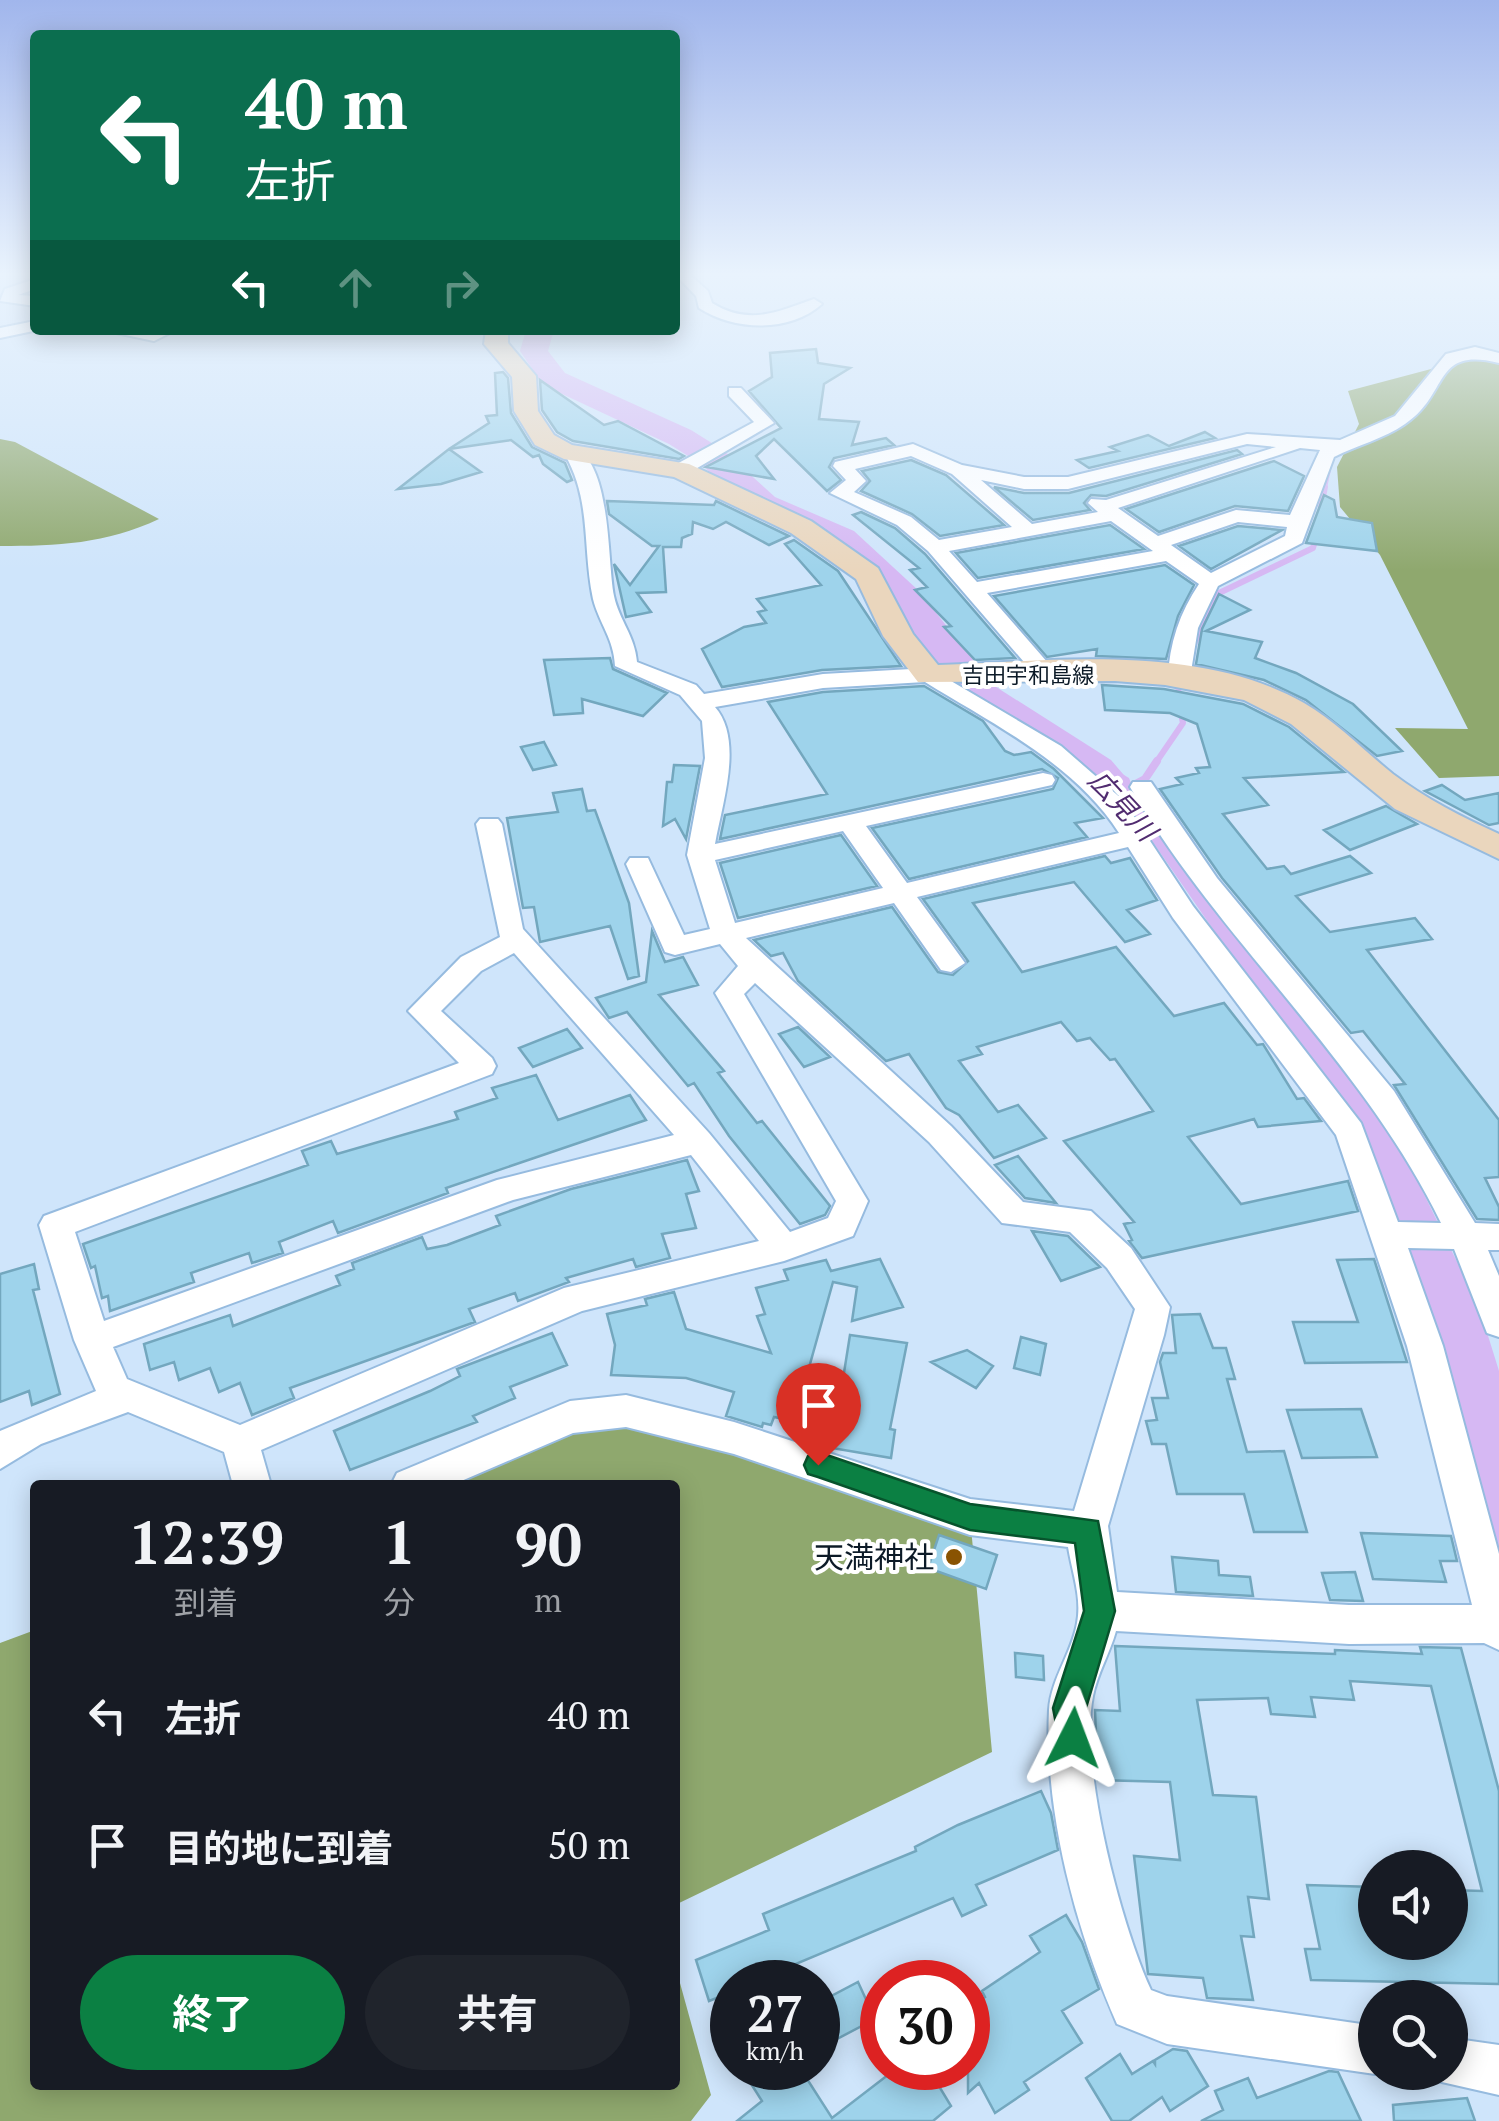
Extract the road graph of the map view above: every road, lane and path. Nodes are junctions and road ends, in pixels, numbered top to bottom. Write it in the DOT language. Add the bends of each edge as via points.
graph roads {
  1 [pos="521,373"];
  2 [pos="1437,373"];
  3 [pos="735,392"];
  4 [pos="1304,444"];
  5 [pos="1341,446"];
  6 [pos="572,453"];
  7 [pos="698,458"];
  8 [pos="957,470"];
  9 [pos="1068,482"];
  10 [pos="1109,511"];
  11 [pos="1298,522"];
  12 [pos="1028,530"];
  13 [pos="935,548"];
  14 [pos="1162,549"];
  15 [pos="1210,582"];
  16 [pos="972,590"];
  17 [pos="1044,671"];
  18 [pos="953,674"];
  19 [pos="1179,678"];
  20 [pos="701,702"];
  21 [pos="1043,780"];
  22 [pos="1142,786"];
  23 [pos="489,824"];
  24 [pos="851,824"];
  25 [pos="1131,838"];
  26 [pos="1499,848"];
  27 [pos="700,855"];
  28 [pos="639,864"];
  29 [pos="902,894"];
  30 [pos="728,937"];
  31 [pos="517,938"];
  32 [pos="952,963"];
  33 [pos="754,966"];
  34 [pos="698,1141"];
  35 [pos="1394,1235"];
  36 [pos="1454,1235"];
  37 [pos="1499,1237"];
  38 [pos="784,1248"];
  39 [pos="1499,1323"];
  40 [pos="92,1340"];
  41 [pos="118,1400"];
  42 [pos="240,1442"];
  43 [pos="0,1452"];
  44 [pos="251,1480"];
  45 [pos="422,1480"];
  46 [pos="1088,1531"];
  47 [pos="1100,1611"];
  48 [pos="1498,1626"];
  49 [pos="1358,2048"];
  50 [pos="1468,2066"];
  51 [pos="1499,2070"];
  1 -- 6 [label="main road, 吉田宇和島線" via="532,426"];
  2 -- 5 [label="street" via="1410,413"];
  3 -- 7 [label="street" via="765,422"];
  4 -- 5 [label="street"];
  4 -- 9 [label="street" via="1247,439"];
  4 -- 10 [label="street"];
  5 -- 11 [label="street" via="1326,454"];
  6 -- 7 [label="main road, 吉田宇和島線"];
  6 -- 20 [label="street" via="596,502 603,598 626,639 626,666 688,690"];
  7 -- 18 [label="main road, 吉田宇和島線" via="846,555 878,587 900,636"];
  8 -- 9 [label="street" via="1024,483"];
  8 -- 12 [label="street"];
  8 -- 13 [label="street" via="913,450 842,466 856,482 840,493 904,521"];
  9 -- 10 [label="street"];
  10 -- 12 [label="street"];
  10 -- 14 [label="street"];
  11 -- 14 [label="street" via="1236,516"];
  11 -- 15 [label="street" via="1296,539"];
  12 -- 13 [label="street"];
  13 -- 16 [label="street"];
  14 -- 15 [label="street"];
  14 -- 16 [label="street"];
  15 -- 19 [label="street" via="1178,650"];
  16 -- 17 [label="street"];
  17 -- 18 [label="main road, 吉田宇和島線"];
  17 -- 19 [label="main road, 吉田宇和島線"];
  18 -- 20 [label="street" via="823,682"];
  18 -- 25 [label="street" via="1088,778 1114,805"];
  19 -- 26 [label="main road, 吉田宇和島線" via="1293,710 1402,798"];
  20 -- 27 [label="street" via="714,720 717,758"];
  21 -- 24 [label="street"];
  22 -- 36 [label="street" via="1255,941 1398,1117"];
  23 -- 31 [label="street" via="510,931"];
  24 -- 27 [label="street"];
  24 -- 29 [label="street"];
  25 -- 29 [label="street"];
  25 -- 35 [label="street" via="1350,1131"];
  27 -- 30 [label="street"];
  28 -- 30 [label="street" via="675,946"];
  29 -- 30 [label="street"];
  29 -- 32 [label="street"];
  30 -- 33 [label="street"];
  31 -- 34 [label="street"];
  31 -- 40 [label="street" via="471,964 422,1011 481,1066 56,1224"];
  33 -- 38 [label="street" via="728,993 852,1201 841,1227"];
  33 -- 46 [label="street" via="940,1134 1014,1214 1079,1220 1119,1258 1154,1307"];
  34 -- 38 [label="street"];
  34 -- 40 [label="street" via="508,1188"];
  35 -- 36 [label="street"];
  35 -- 48 [label="street"];
  36 -- 37 [label="street"];
  36 -- 39 [label="street"];
  38 -- 42 [label="street" via="576,1298"];
  40 -- 41 [label="street"];
  41 -- 42 [label="street" via="127,1395"];
  41 -- 43 [label="street" via="28,1433"];
  42 -- 44 [label="street"];
  45 -- 46 [label="street" via="570,1417 626,1411 734,1438 970,1517"];
  46 -- 47 [label="street"];
  47 -- 48 [label="street" via="1418,1628"];
  47 -- 49 [label="street" via="1070,1708 1079,1800 1110,1950 1134,2007 1167,2020"];
  50 -- 51 [label="street"];
}
